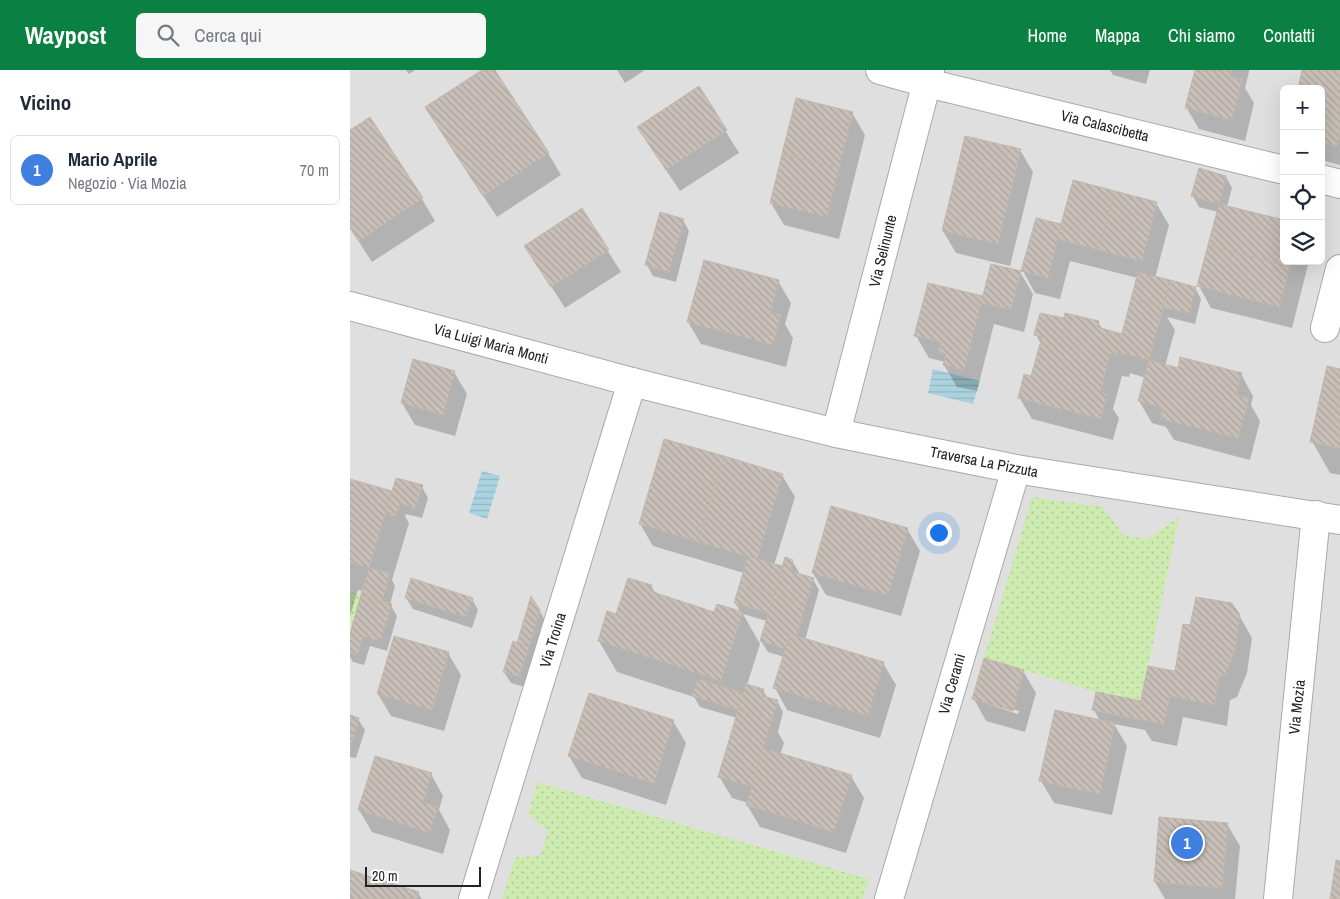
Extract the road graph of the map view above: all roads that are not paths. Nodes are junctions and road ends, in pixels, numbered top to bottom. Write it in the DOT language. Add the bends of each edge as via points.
graph roads {
  1 [pos="880,70"];
  2 [pos="928,76"];
  3 [pos="1280,169"];
  4 [pos="1325,181"];
  5 [pos="1340,184"];
  6 [pos="1340,270"];
  7 [pos="350,306"];
  8 [pos="1325,328"];
  9 [pos="632,382"];
  10 [pos="836,433"];
  11 [pos="1016,469"];
  12 [pos="1328,518"];
  13 [pos="473,899"];
  14 [pos="890,899"];
  15 [pos="1278,899"];
  1 -- 2 [label="street, Via Calascibetta"];
  2 -- 3 [label="street, Via Calascibetta"];
  2 -- 10 [label="street, Via Selinunte"];
  4 -- 5 [label="street"];
  6 -- 8 [label="street"];
  7 -- 9 [label="street, Via Luigi Maria Monti"];
  9 -- 10 [label="street, Traversa La Pizzuta"];
  9 -- 13 [label="street, Via Troina"];
  10 -- 11 [label="street, Traversa La Pizzuta"];
  11 -- 12 [label="street, Traversa La Pizzuta"];
  11 -- 14 [label="street, Via Cerami"];
  12 -- 15 [label="street, Via Mozia"];
}
